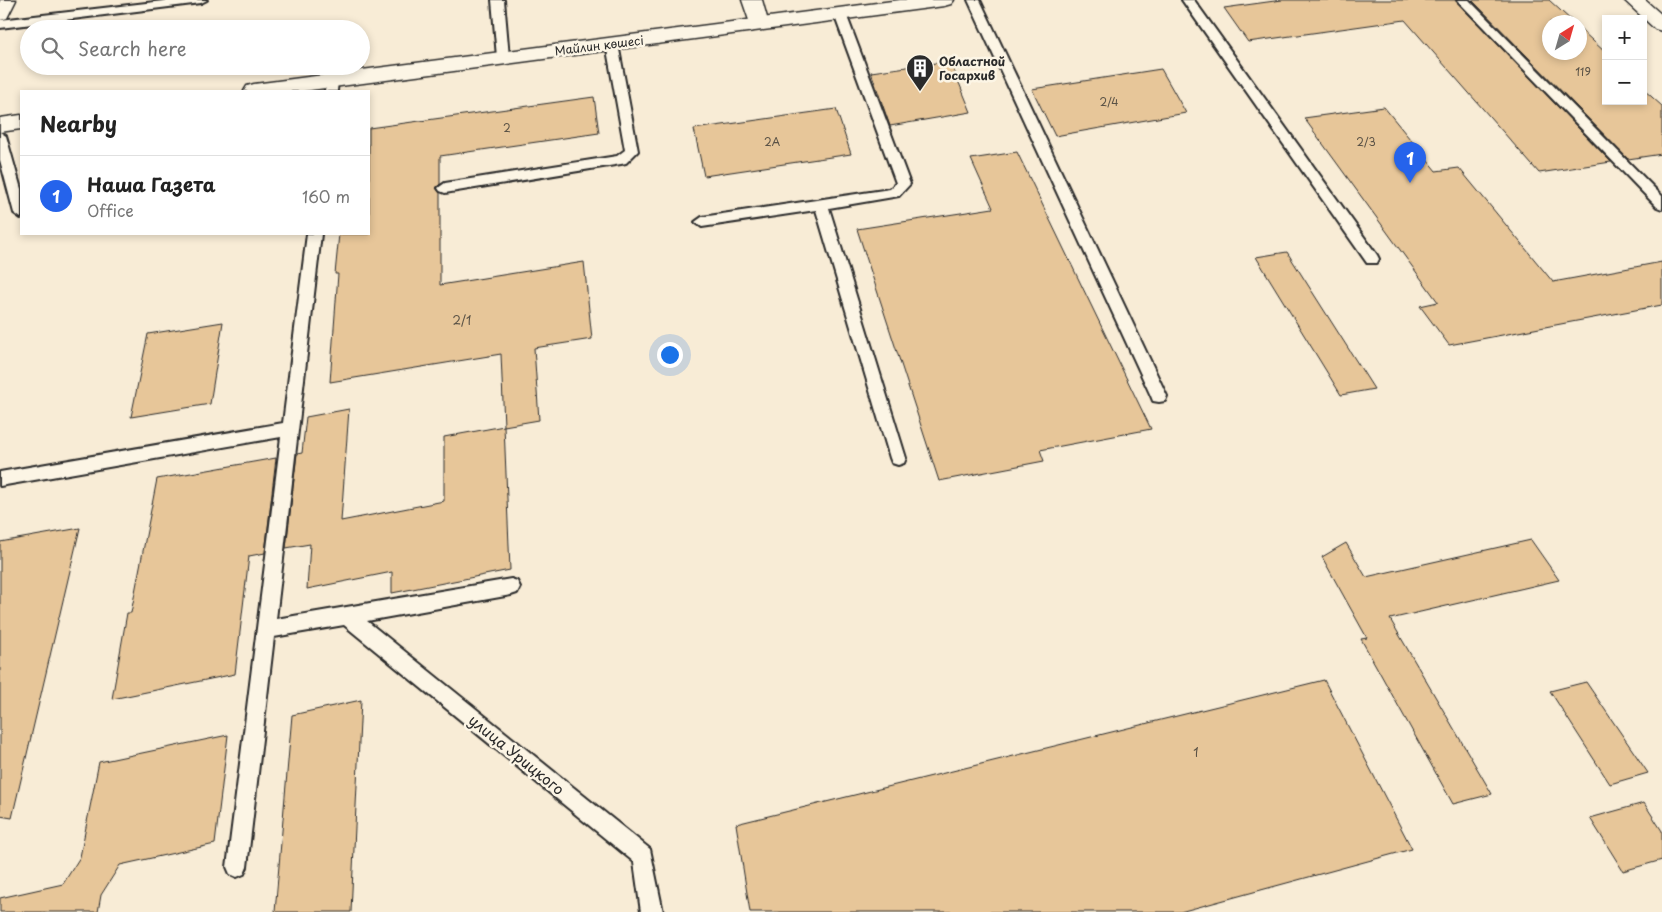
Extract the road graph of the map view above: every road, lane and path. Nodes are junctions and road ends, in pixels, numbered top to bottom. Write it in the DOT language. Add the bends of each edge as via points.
graph roads {
  1 [pos="6,0"];
  2 [pos="201,0"];
  3 [pos="498,0"];
  4 [pos="752,0"];
  5 [pos="944,0"];
  6 [pos="974,0"];
  7 [pos="1188,0"];
  8 [pos="1463,0"];
  9 [pos="1634,0"];
  10 [pos="177,2"];
  11 [pos="0,14"];
  12 [pos="840,14"];
  13 [pos="32,20"];
  14 [pos="20,22"];
  15 [pos="0,24"];
  16 [pos="759,24"];
  17 [pos="1662,25"];
  18 [pos="612,44"];
  19 [pos="502,57"];
  20 [pos="332,86"];
  21 [pos="270,90"];
  22 [pos="20,122"];
  23 [pos="0,125"];
  24 [pos="0,136"];
  25 [pos="445,188"];
  26 [pos="821,203"];
  27 [pos="1662,204"];
  28 [pos="20,208"];
  29 [pos="702,222"];
  30 [pos="314,235"];
  31 [pos="1372,259"];
  32 [pos="1159,396"];
  33 [pos="290,429"];
  34 [pos="898,458"];
  35 [pos="0,479"];
  36 [pos="512,587"];
  37 [pos="347,616"];
  38 [pos="266,630"];
  39 [pos="237,867"];
  40 [pos="652,912"];
  1 -- 11 [label="main road"];
  2 -- 10 [label="lane"];
  3 -- 19 [label="lane"];
  4 -- 16 [label="main road"];
  5 -- 12 [label="main road, Майлин көшесі"];
  6 -- 32 [label="lane"];
  7 -- 31 [label="lane"];
  8 -- 27 [label="lane"];
  9 -- 17 [label="main road"];
  10 -- 13 [label="lane"];
  12 -- 16 [label="main road, Майлин көшесі"];
  12 -- 26 [label="lane" via="903,184 894,193"];
  14 -- 15 [label="lane"];
  16 -- 18 [label="main road, Майлин көшесі"];
  18 -- 19 [label="main road, Майлин көшесі"];
  18 -- 25 [label="lane" via="632,151 628,156 621,160"];
  19 -- 20 [label="main road, Майлин көшесі"];
  20 -- 21 [label="main road, Майлин көшесі"];
  22 -- 23 [label="main road"];
  24 -- 28 [label="lane"];
  26 -- 29 [label="lane"];
  26 -- 34 [label="lane"];
  30 -- 33 [label="lane"];
  33 -- 35 [label="lane"];
  33 -- 38 [label="lane"];
  36 -- 37 [label="lane"];
  37 -- 38 [label="lane"];
  37 -- 40 [label="lane, улица Урицкого" via="644,856"];
  38 -- 39 [label="lane"];
}
